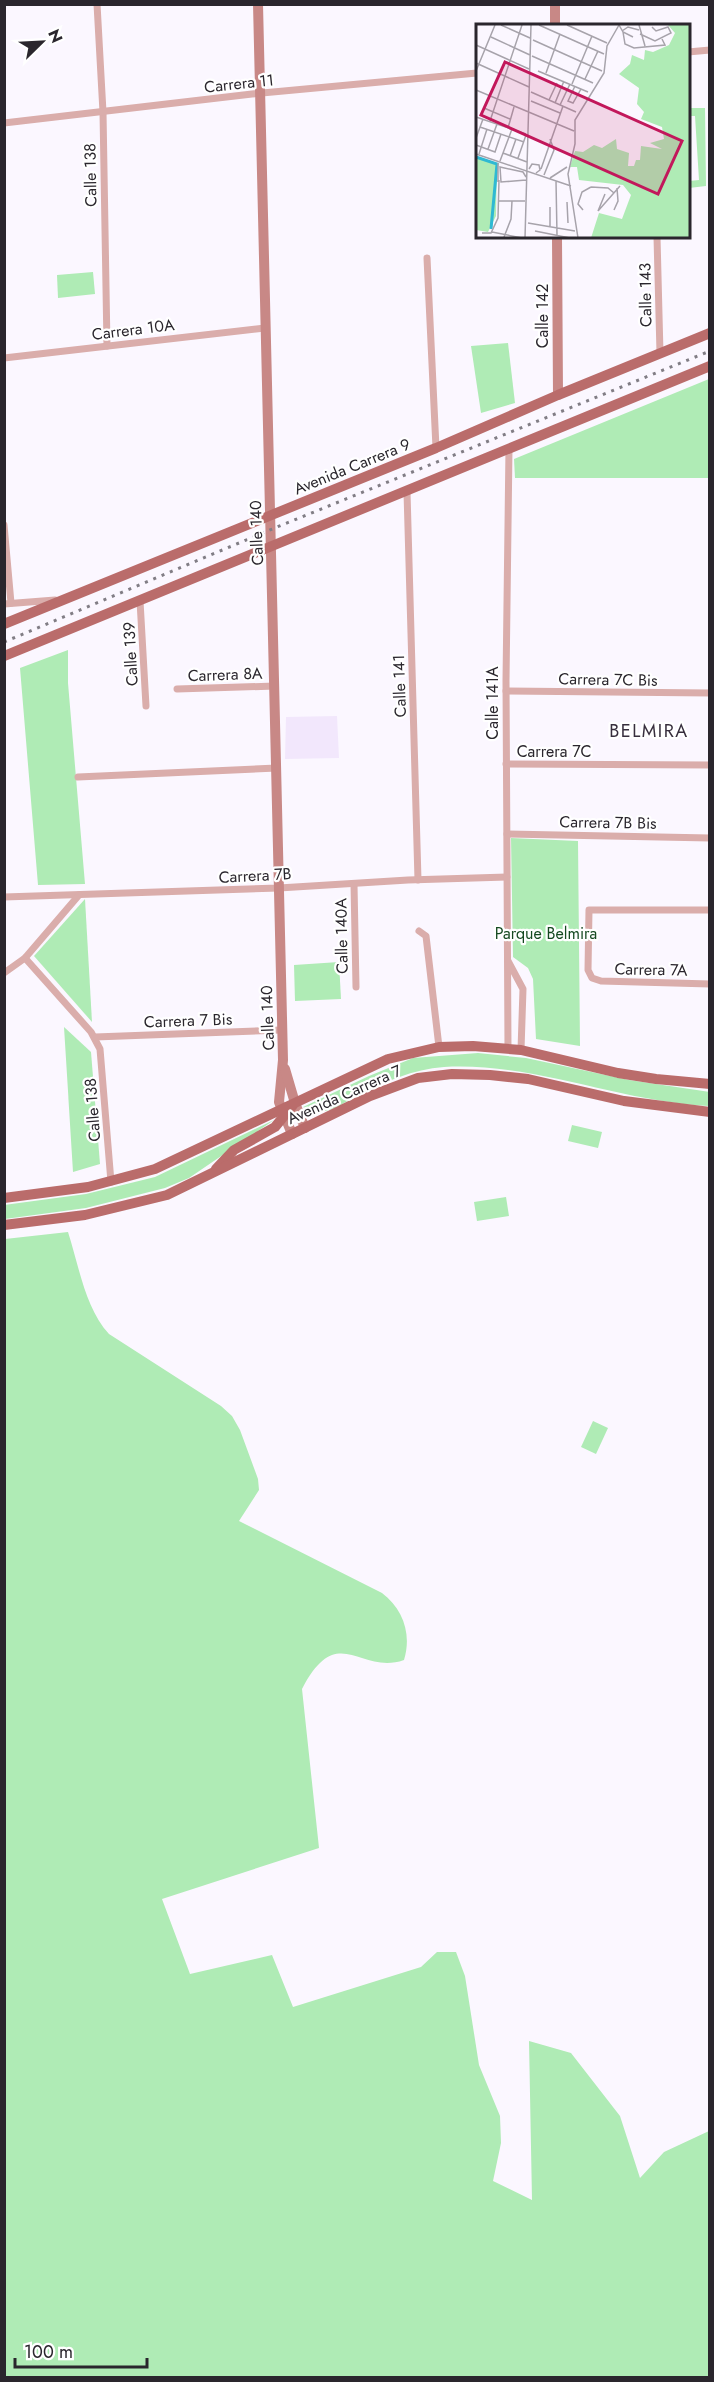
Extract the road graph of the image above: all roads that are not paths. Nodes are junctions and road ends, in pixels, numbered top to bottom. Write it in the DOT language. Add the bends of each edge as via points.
graph roads {
  1 [pos="97,4"];
  2 [pos="258,4"];
  3 [pos="555,4"];
  4 [pos="555,24"];
  5 [pos="710,50"];
  6 [pos="690,52"];
  7 [pos="476,73"];
  8 [pos="261,93"];
  9 [pos="103,112"];
  10 [pos="4,123"];
  11 [pos="557,238"];
  12 [pos="657,238"];
  13 [pos="427,258"];
  14 [pos="265,328"];
  15 [pos="710,333"];
  16 [pos="107,346"];
  17 [pos="660,353"];
  18 [pos="4,358"];
  19 [pos="710,366"];
  20 [pos="558,395"];
  21 [pos="436,448"];
  22 [pos="509,448"];
  23 [pos="407,492"];
  24 [pos="271,516"];
  25 [pos="4,525"];
  26 [pos="272,547"];
  27 [pos="64,600"];
  28 [pos="140,601"];
  29 [pos="8,604"];
  30 [pos="4,624"];
  31 [pos="4,656"];
  32 [pos="275,686"];
  33 [pos="177,689"];
  34 [pos="506,691"];
  35 [pos="710,693"];
  36 [pos="146,706"];
  37 [pos="506,764"];
  38 [pos="710,765"];
  39 [pos="277,768"];
  40 [pos="78,777"];
  41 [pos="507,834"];
  42 [pos="710,838"];
  43 [pos="507,877"];
  44 [pos="418,880"];
  45 [pos="354,884"];
  46 [pos="279,888"];
  47 [pos="79,895"];
  48 [pos="4,897"];
  49 [pos="710,910"];
  50 [pos="419,931"];
  51 [pos="25,958"];
  52 [pos="507,958"];
  53 [pos="4,973"];
  54 [pos="710,984"];
  55 [pos="356,987"];
  56 [pos="281,1030"];
  57 [pos="95,1037"];
  58 [pos="439,1047"];
  59 [pos="508,1049"];
  60 [pos="521,1050"];
  61 [pos="283,1060"];
  62 [pos="710,1084"];
  63 [pos="295,1103"];
  64 [pos="710,1112"];
  65 [pos="282,1113"];
  66 [pos="305,1128"];
  67 [pos="292,1134"];
  68 [pos="212,1173"];
  69 [pos="111,1182"];
  70 [pos="4,1198"];
  71 [pos="4,1225"];
  1 -- 9 [label="street, Calle 138"];
  2 -- 8 [label="street, Calle 140"];
  3 -- 4 [label="street"];
  5 -- 6 [label="street"];
  7 -- 8 [label="street, Carrera 11"];
  8 -- 9 [label="street, Carrera 11"];
  8 -- 14 [label="street, Calle 140"];
  9 -- 10 [label="street, Carrera 11"];
  9 -- 16 [label="street, Calle 138"];
  11 -- 20 [label="street, Calle 142"];
  12 -- 17 [label="street, Calle 143"];
  13 -- 21 [label="street"];
  14 -- 16 [label="street, Carrera 10A"];
  14 -- 24 [label="street, Calle 140"];
  15 -- 17 [label="main road, Avenida Carrera 9"];
  16 -- 18 [label="street, Carrera 10A"];
  17 -- 20 [label="main road, Avenida Carrera 9"];
  19 -- 22 [label="main road"];
  20 -- 21 [label="main road, Avenida Carrera 9"];
  21 -- 24 [label="main road, Avenida Carrera 9"];
  22 -- 23 [label="main road"];
  22 -- 34 [label="street, Calle 141A"];
  23 -- 26 [label="main road"];
  23 -- 44 [label="street, Calle 141"];
  24 -- 26 [label="street, Calle 140"];
  24 -- 27 [label="main road, Avenida Carrera 9"];
  25 -- 29 [label="street"];
  26 -- 28 [label="main road"];
  26 -- 32 [label="street, Calle 140"];
  27 -- 29 [label="street"];
  27 -- 30 [label="main road, Avenida Carrera 9"];
  28 -- 31 [label="main road"];
  28 -- 36 [label="street, Calle 139"];
  32 -- 33 [label="street, Carrera 8A"];
  32 -- 39 [label="street, Calle 140"];
  34 -- 35 [label="street, Carrera 7C Bis"];
  34 -- 37 [label="street, Calle 141A"];
  37 -- 38 [label="street, Carrera 7C"];
  37 -- 41 [label="street, Calle 141A"];
  39 -- 40 [label="street"];
  39 -- 46 [label="street, Calle 140"];
  41 -- 42 [label="street, Carrera 7B Bis"];
  41 -- 43 [label="street, Calle 141A"];
  43 -- 44 [label="street, Carrera 7B"];
  43 -- 52 [label="street, Calle 141A"];
  44 -- 45 [label="street, Carrera 7B"];
  45 -- 46 [label="street, Carrera 7B"];
  45 -- 55 [label="street, Calle 140A"];
  46 -- 47 [label="street, Carrera 7B"];
  46 -- 56 [label="street, Calle 140"];
  47 -- 48 [label="street, Carrera 7B"];
  47 -- 51 [label="street"];
  49 -- 54 [label="street, Carrera 7A" via="589,910 588,970 592,978 601,981"];
  50 -- 58 [label="street" via="426,936"];
  51 -- 53 [label="street"];
  51 -- 57 [label="street"];
  52 -- 59 [label="street, Calle 141A"];
  52 -- 60 [label="street, Calle 141A" via="523,989"];
  56 -- 57 [label="street, Carrera 7 Bis"];
  56 -- 61 [label="street, Calle 140"];
  57 -- 69 [label="street, Calle 138" via="101,1054"];
  58 -- 59 [label="main road, Avenida Carrera 7"];
  58 -- 63 [label="main road, Avenida Carrera 7" via="388,1059"];
  59 -- 60 [label="main road, Avenida Carrera 7"];
  60 -- 62 [label="main road, Avenida Carrera 7" via="618,1073"];
  61 -- 63 [label="street, Calle 140"];
  61 -- 65 [label="street, Calle 140" via="279,1099"];
  63 -- 65 [label="main road, Avenida Carrera 7"];
  63 -- 66 [label="street, Calle 140"];
  64 -- 66 [label="main road, Avenida Carrera 7" via="624,1101 528,1079 452,1074 400,1083"];
  65 -- 67 [label="street, Calle 140"];
  65 -- 68 [label="main road" via="271,1130 234,1150"];
  65 -- 69 [label="main road, Avenida Carrera 7" via="170,1163"];
  66 -- 67 [label="main road, Avenida Carrera 7"];
  67 -- 68 [label="main road, Avenida Carrera 7"];
  68 -- 71 [label="main road, Avenida Carrera 7" via="167,1195 128,1206"];
  69 -- 70 [label="main road, Avenida Carrera 7"];
}
